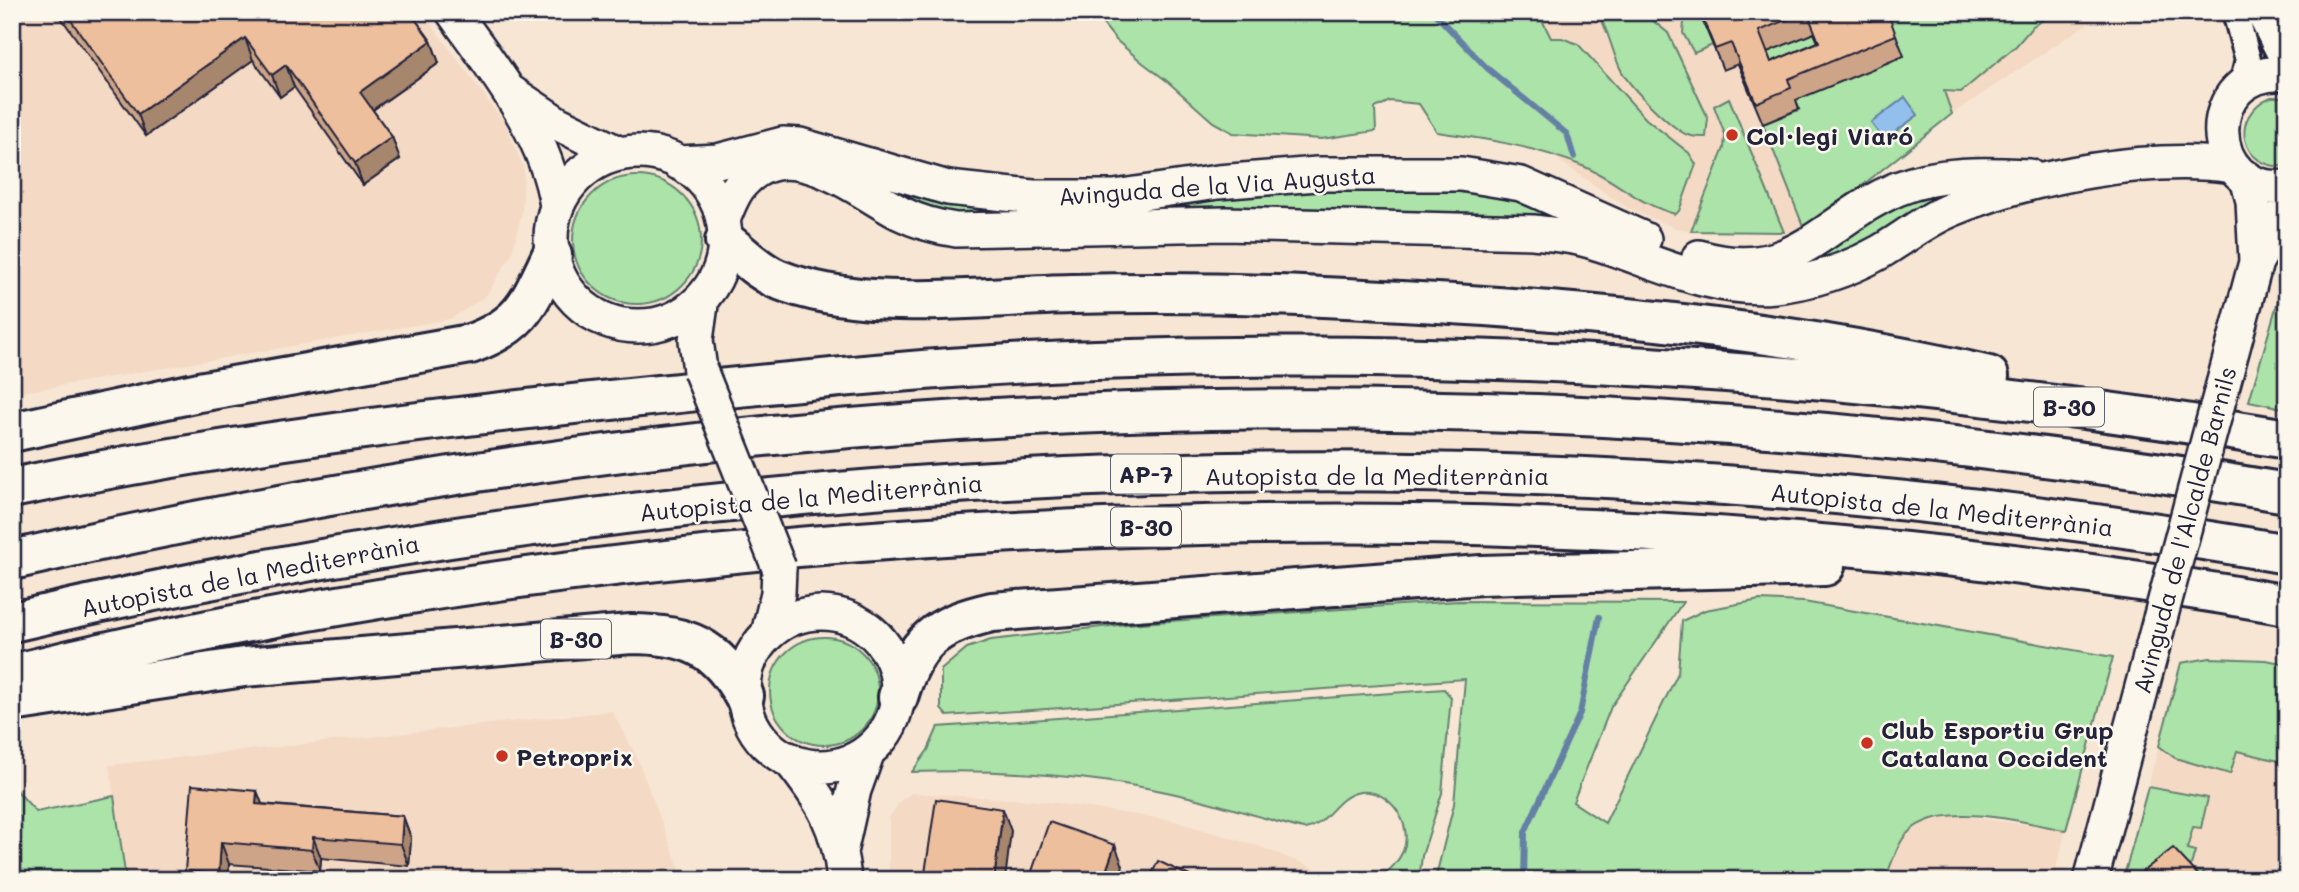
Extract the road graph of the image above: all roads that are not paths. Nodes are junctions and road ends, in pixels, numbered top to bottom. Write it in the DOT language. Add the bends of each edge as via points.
graph roads {
  1 [pos="453,12"];
  2 [pos="2235,12"];
  3 [pos="2258,12"];
  4 [pos="2287,71"];
  5 [pos="2242,85"];
  6 [pos="511,92"];
  7 [pos="2222,119"];
  8 [pos="620,155"];
  9 [pos="2154,161"];
  10 [pos="679,163"];
  11 [pos="2240,172"];
  12 [pos="2063,177"];
  13 [pos="2287,187"];
  14 [pos="557,206"];
  15 [pos="2287,208"];
  16 [pos="724,230"];
  17 [pos="552,255"];
  18 [pos="2256,262"];
  19 [pos="702,298"];
  20 [pos="645,326"];
  21 [pos="700,370"];
  22 [pos="2147,416"];
  23 [pos="12,432"];
  24 [pos="2287,439"];
  25 [pos="12,488"];
  26 [pos="2287,493"];
  27 [pos="2287,554"];
  28 [pos="12,560"];
  29 [pos="779,568"];
  30 [pos="2185,588"];
  31 [pos="2287,605"];
  32 [pos="825,613"];
  33 [pos="12,622"];
  34 [pos="768,634"];
  35 [pos="12,674"];
  36 [pos="744,696"];
  37 [pos="898,697"];
  38 [pos="12,702"];
  39 [pos="868,751"];
  40 [pos="789,760"];
  41 [pos="842,864"];
  42 [pos="2091,880"];
  1 -- 6 [label="street"];
  2 -- 5 [label="street" via="2248,60"];
  3 -- 4 [label="street"];
  4 -- 5 [label="street" via="2264,74"];
  5 -- 7 [label="street" via="2229,100"];
  6 -- 8 [label="street" via="557,123"];
  6 -- 14 [label="street" via="553,178"];
  7 -- 9 [label="street, Avinguda de la Via Augusta" via="2203,135"];
  7 -- 11 [label="street, Avinguda de l'Alcalde Barnils" via="2224,149"];
  8 -- 10 [label="street" via="654,154"];
  8 -- 14 [label="street" via="593,164 578,176"];
  9 -- 11 [label="street, Avinguda de la Via Augusta"];
  9 -- 12 [label="street, Avinguda de la Via Augusta"];
  10 -- 12 [label="street, Avinguda de la Via Augusta" via="800,145 948,188 991,195 1080,198 1317,174 1461,174 1521,184 1635,235 1733,263 1782,258 1821,238 1879,198 1924,180 1986,174"];
  10 -- 16 [label="street" via="705,184"];
  11 -- 13 [label="street, Avinguda de la Via Augusta" via="2267,186"];
  11 -- 18 [label="street, Avinguda de l'Alcalde Barnils" via="2253,201"];
  12 -- 16 [label="street, Avinguda de la Via Augusta" via="1951,209 1841,270 1753,288 1694,277 1583,239 1533,232 1226,224 957,230 916,220 821,169 785,163 766,166 747,178 733,196"];
  14 -- 17 [label="street" via="551,230"];
  15 -- 18 [label="street, Avinguda de l'Alcalde Barnils"];
  16 -- 19 [label="street" via="719,272"];
  16 -- 22 [label="highway" via="751,263 774,278 832,293 932,301 1068,294 1234,294 1604,314 1819,342 1937,364"];
  17 -- 20 [label="street" via="564,285 585,309 614,323"];
  17 -- 23 [label="highway" via="519,315 506,329 470,344 199,392"];
  18 -- 42 [label="street, Avinguda de l'Alcalde Barnils, bridge"];
  19 -- 20 [label="street" via="677,317"];
  19 -- 21 [label="street" via="696,340"];
  20 -- 21 [label="street"];
  21 -- 29 [label="street, bridge"];
  22 -- 24 [label="highway, B-30"];
  22 -- 25 [label="highway, B-30" via="1831,380 1633,366 1396,357 1091,360 783,382 404,421"];
  26 -- 28 [label="highway" via="1991,450 1675,421 1223,409 895,425 676,445 296,501"];
  27 -- 33 [label="highway, Autopista de la Mediterrània / AP-7" via="1998,512 1716,485 1569,476 1127,474 817,492 590,518 189,583"];
  29 -- 32 [label="street" via="802,597"];
  29 -- 34 [label="street"];
  30 -- 31 [label="highway, B-30"];
  30 -- 35 [label="highway, B-30" via="1894,551 1583,528 1258,523 1051,529 707,554 530,575 306,611"];
  30 -- 37 [label="highway, B-30" via="1803,566 1480,575 1021,608 948,625 918,650"];
  32 -- 34 [label="street" via="799,617"];
  32 -- 37 [label="street" via="853,620 877,637 895,668"];
  34 -- 36 [label="street" via="748,666"];
  36 -- 38 [label="highway, B-30" via="730,669 715,656 678,637 644,634 244,667"];
  36 -- 40 [label="street" via="758,734"];
  37 -- 39 [label="street" via="890,724"];
  39 -- 40 [label="street" via="851,761 826,766"];
  39 -- 41 [label="street" via="854,790"];
  40 -- 41 [label="street" via="821,803"];
}
